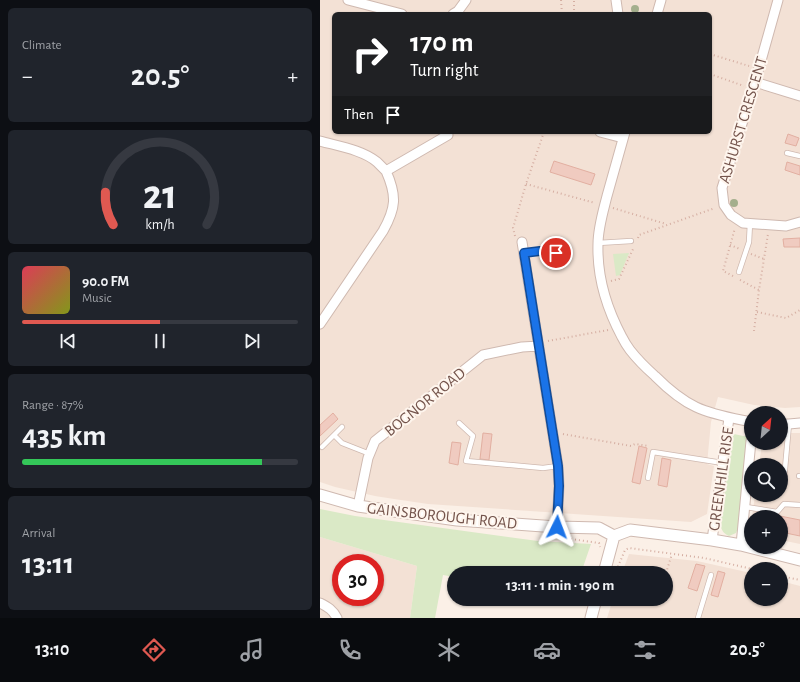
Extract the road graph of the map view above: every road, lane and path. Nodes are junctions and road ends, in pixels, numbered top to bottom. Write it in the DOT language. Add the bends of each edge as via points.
graph roads {
  1 [pos="348,0"];
  2 [pos="466,0"];
  3 [pos="561,0"];
  4 [pos="574,0"];
  5 [pos="616,0"];
  6 [pos="661,0"];
  7 [pos="778,0"];
  8 [pos="394,12"];
  9 [pos="456,12"];
  10 [pos="562,12"];
  11 [pos="574,12"];
  12 [pos="618,12"];
  13 [pos="658,12"];
  14 [pos="712,55"];
  15 [pos="759,69"];
  16 [pos="712,75"];
  17 [pos="754,86"];
  18 [pos="800,96"];
  19 [pos="543,134"];
  20 [pos="624,135"];
  21 [pos="448,136"];
  22 [pos="320,141"];
  23 [pos="787,153"];
  24 [pos="800,156"];
  25 [pos="386,172"];
  26 [pos="724,205"];
  27 [pos="800,222"];
  28 [pos="750,223"];
  29 [pos="770,225"];
  30 [pos="513,228"];
  31 [pos="637,239"];
  32 [pos="522,242"];
  33 [pos="633,242"];
  34 [pos="598,243"];
  35 [pos="524,253"];
  36 [pos="556,253"];
  37 [pos="740,272"];
  38 [pos="602,284"];
  39 [pos="800,310"];
  40 [pos="757,312"];
  41 [pos="320,324"];
  42 [pos="616,326"];
  43 [pos="754,332"];
  44 [pos="539,344"];
  45 [pos="729,418"];
  46 [pos="744,421"];
  47 [pos="460,423"];
  48 [pos="800,423"];
  49 [pos="788,424"];
  50 [pos="342,427"];
  51 [pos="552,432"];
  52 [pos="334,435"];
  53 [pos="322,447"];
  54 [pos="750,450"];
  55 [pos="653,452"];
  56 [pos="370,454"];
  57 [pos="723,463"];
  58 [pos="558,466"];
  59 [pos="648,478"];
  60 [pos="320,495"];
  61 [pos="800,505"];
  62 [pos="358,506"];
  63 [pos="746,507"];
  64 [pos="557,527"];
  65 [pos="614,536"];
  66 [pos="712,540"];
  67 [pos="742,545"];
  68 [pos="672,554"];
  69 [pos="800,560"];
  70 [pos="610,566"];
  71 [pos="618,566"];
  72 [pos="668,566"];
  73 [pos="744,567"];
  74 [pos="711,575"];
  75 [pos="788,577"];
  76 [pos="800,580"];
  77 [pos="320,603"];
  78 [pos="594,606"];
  79 [pos="337,618"];
  80 [pos="591,618"];
  81 [pos="698,618"];
  1 -- 8 [label="street"];
  2 -- 9 [label="street"];
  3 -- 10 [label="path"];
  4 -- 11 [label="path"];
  5 -- 12 [label="street"];
  6 -- 13 [label="street"];
  7 -- 15 [label="street, ASHURST CRESCENT"];
  14 -- 15 [label="path"];
  15 -- 17 [label="street, ASHURST CRESCENT"];
  16 -- 17 [label="path"];
  17 -- 18 [label="street"];
  17 -- 26 [label="street, ASHURST CRESCENT" via="722,188"];
  19 -- 30 [label="path"];
  20 -- 34 [label="street" via="600,226"];
  21 -- 25 [label="street"];
  22 -- 25 [label="street" via="367,156"];
  23 -- 24 [label="lane"];
  25 -- 41 [label="street" via="394,192 389,220"];
  26 -- 28 [label="street, ASHURST CRESCENT" via="743,223"];
  26 -- 31 [label="path" via="639,235"];
  27 -- 29 [label="street, ASHURST CRESCENT" via="786,226"];
  28 -- 29 [label="street, ASHURST CRESCENT"];
  28 -- 37 [label="lane" via="749,242"];
  29 -- 40 [label="path"];
  32 -- 35 [label="street"];
  33 -- 34 [label="lane"];
  33 -- 38 [label="path" via="620,279"];
  34 -- 38 [label="street"];
  35 -- 36 [label="lane"];
  35 -- 44 [label="street"];
  38 -- 42 [label="street"];
  39 -- 40 [label="path" via="786,318"];
  40 -- 43 [label="path"];
  42 -- 44 [label="path" via="606,331"];
  42 -- 45 [label="street" via="629,349 661,382 695,407"];
  44 -- 51 [label="street"];
  44 -- 56 [label="street, BOGNOR ROAD" via="483,355 375,441"];
  45 -- 46 [label="street"];
  45 -- 57 [label="street, GREENHILL RISE"];
  47 -- 58 [label="lane" via="473,436 466,461 543,468"];
  48 -- 49 [label="street"];
  50 -- 52 [label="lane"];
  51 -- 55 [label="path" via="631,446 636,444 651,447"];
  51 -- 58 [label="street"];
  52 -- 53 [label="lane"];
  52 -- 56 [label="lane" via="342,443"];
  54 -- 63 [label="street, GREENHILL RISE"];
  55 -- 57 [label="lane"];
  55 -- 59 [label="lane"];
  56 -- 62 [label="street, BOGNOR ROAD"];
  57 -- 66 [label="street, GREENHILL RISE"];
  58 -- 64 [label="street"];
  60 -- 62 [label="street, GAINSBOROUGH ROAD"];
  61 -- 63 [label="lane" via="784,504 777,512"];
  62 -- 64 [label="street, GAINSBOROUGH ROAD" via="457,520"];
  63 -- 67 [label="street, GREENHILL RISE"];
  64 -- 65 [label="street, GAINSBOROUGH ROAD" via="598,528"];
  65 -- 66 [label="street" via="630,530"];
  65 -- 70 [label="street"];
  66 -- 67 [label="street"];
  67 -- 69 [label="street"];
  68 -- 71 [label="path" via="629,548 625,550"];
  68 -- 72 [label="path"];
  68 -- 73 [label="path"];
  74 -- 81 [label="lane"];
  75 -- 76 [label="path"];
  77 -- 79 [label="street" via="334,612"];
  78 -- 80 [label="street"];
}
